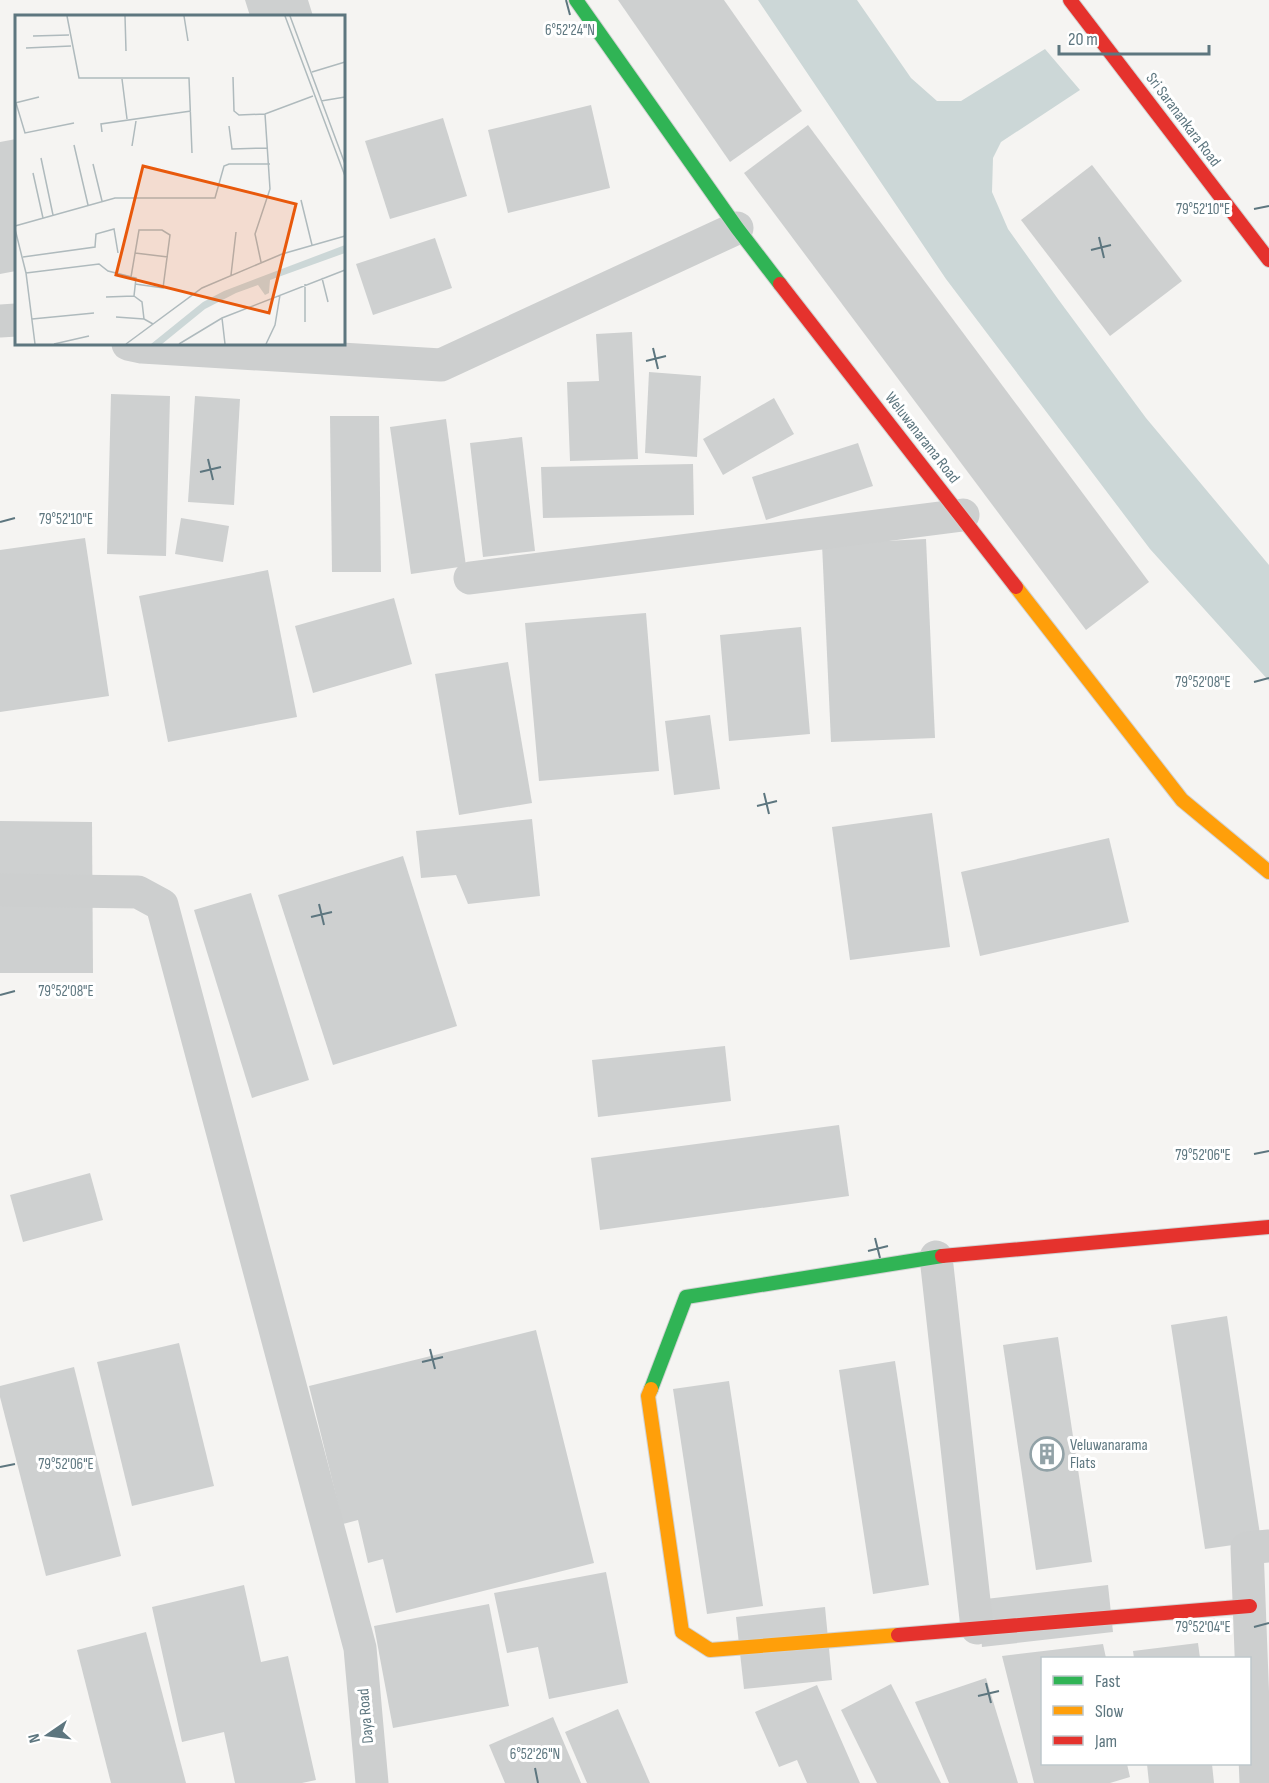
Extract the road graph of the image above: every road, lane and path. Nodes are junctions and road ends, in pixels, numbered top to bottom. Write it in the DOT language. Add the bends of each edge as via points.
graph roads {
  1 [pos="576,0"];
  2 [pos="1070,0"];
  3 [pos="737,228"];
  4 [pos="1269,260"];
  5 [pos="15,320"];
  6 [pos="0,321"];
  7 [pos="133,345"];
  8 [pos="963,515"];
  9 [pos="470,578"];
  10 [pos="1269,872"];
  11 [pos="0,890"];
  12 [pos="1269,1227"];
  13 [pos="936,1257"];
  14 [pos="1269,1546"];
  15 [pos="1250,1606"];
  16 [pos="977,1628"];
  17 [pos="372,1783"];
  18 [pos="1256,1783"];
  1 -- 3 [label="street, Weluwanarama Road"];
  2 -- 4 [label="street, Sri Saranankara Road"];
  3 -- 7 [label="street" via="441,365"];
  3 -- 8 [label="street, Weluwanarama Road"];
  5 -- 6 [label="street"];
  8 -- 9 [label="street"];
  8 -- 10 [label="street, Weluwanarama Road" via="1182,800"];
  11 -- 17 [label="street, Daya Road" via="138,892 162,905 360,1648"];
  12 -- 13 [label="street"];
  13 -- 16 [label="street"];
  13 -- 16 [label="street" via="686,1297 648,1396 682,1632 710,1650"];
  14 -- 15 [label="street" via="1247,1548"];
  15 -- 16 [label="street"];
  15 -- 18 [label="street"];
}
